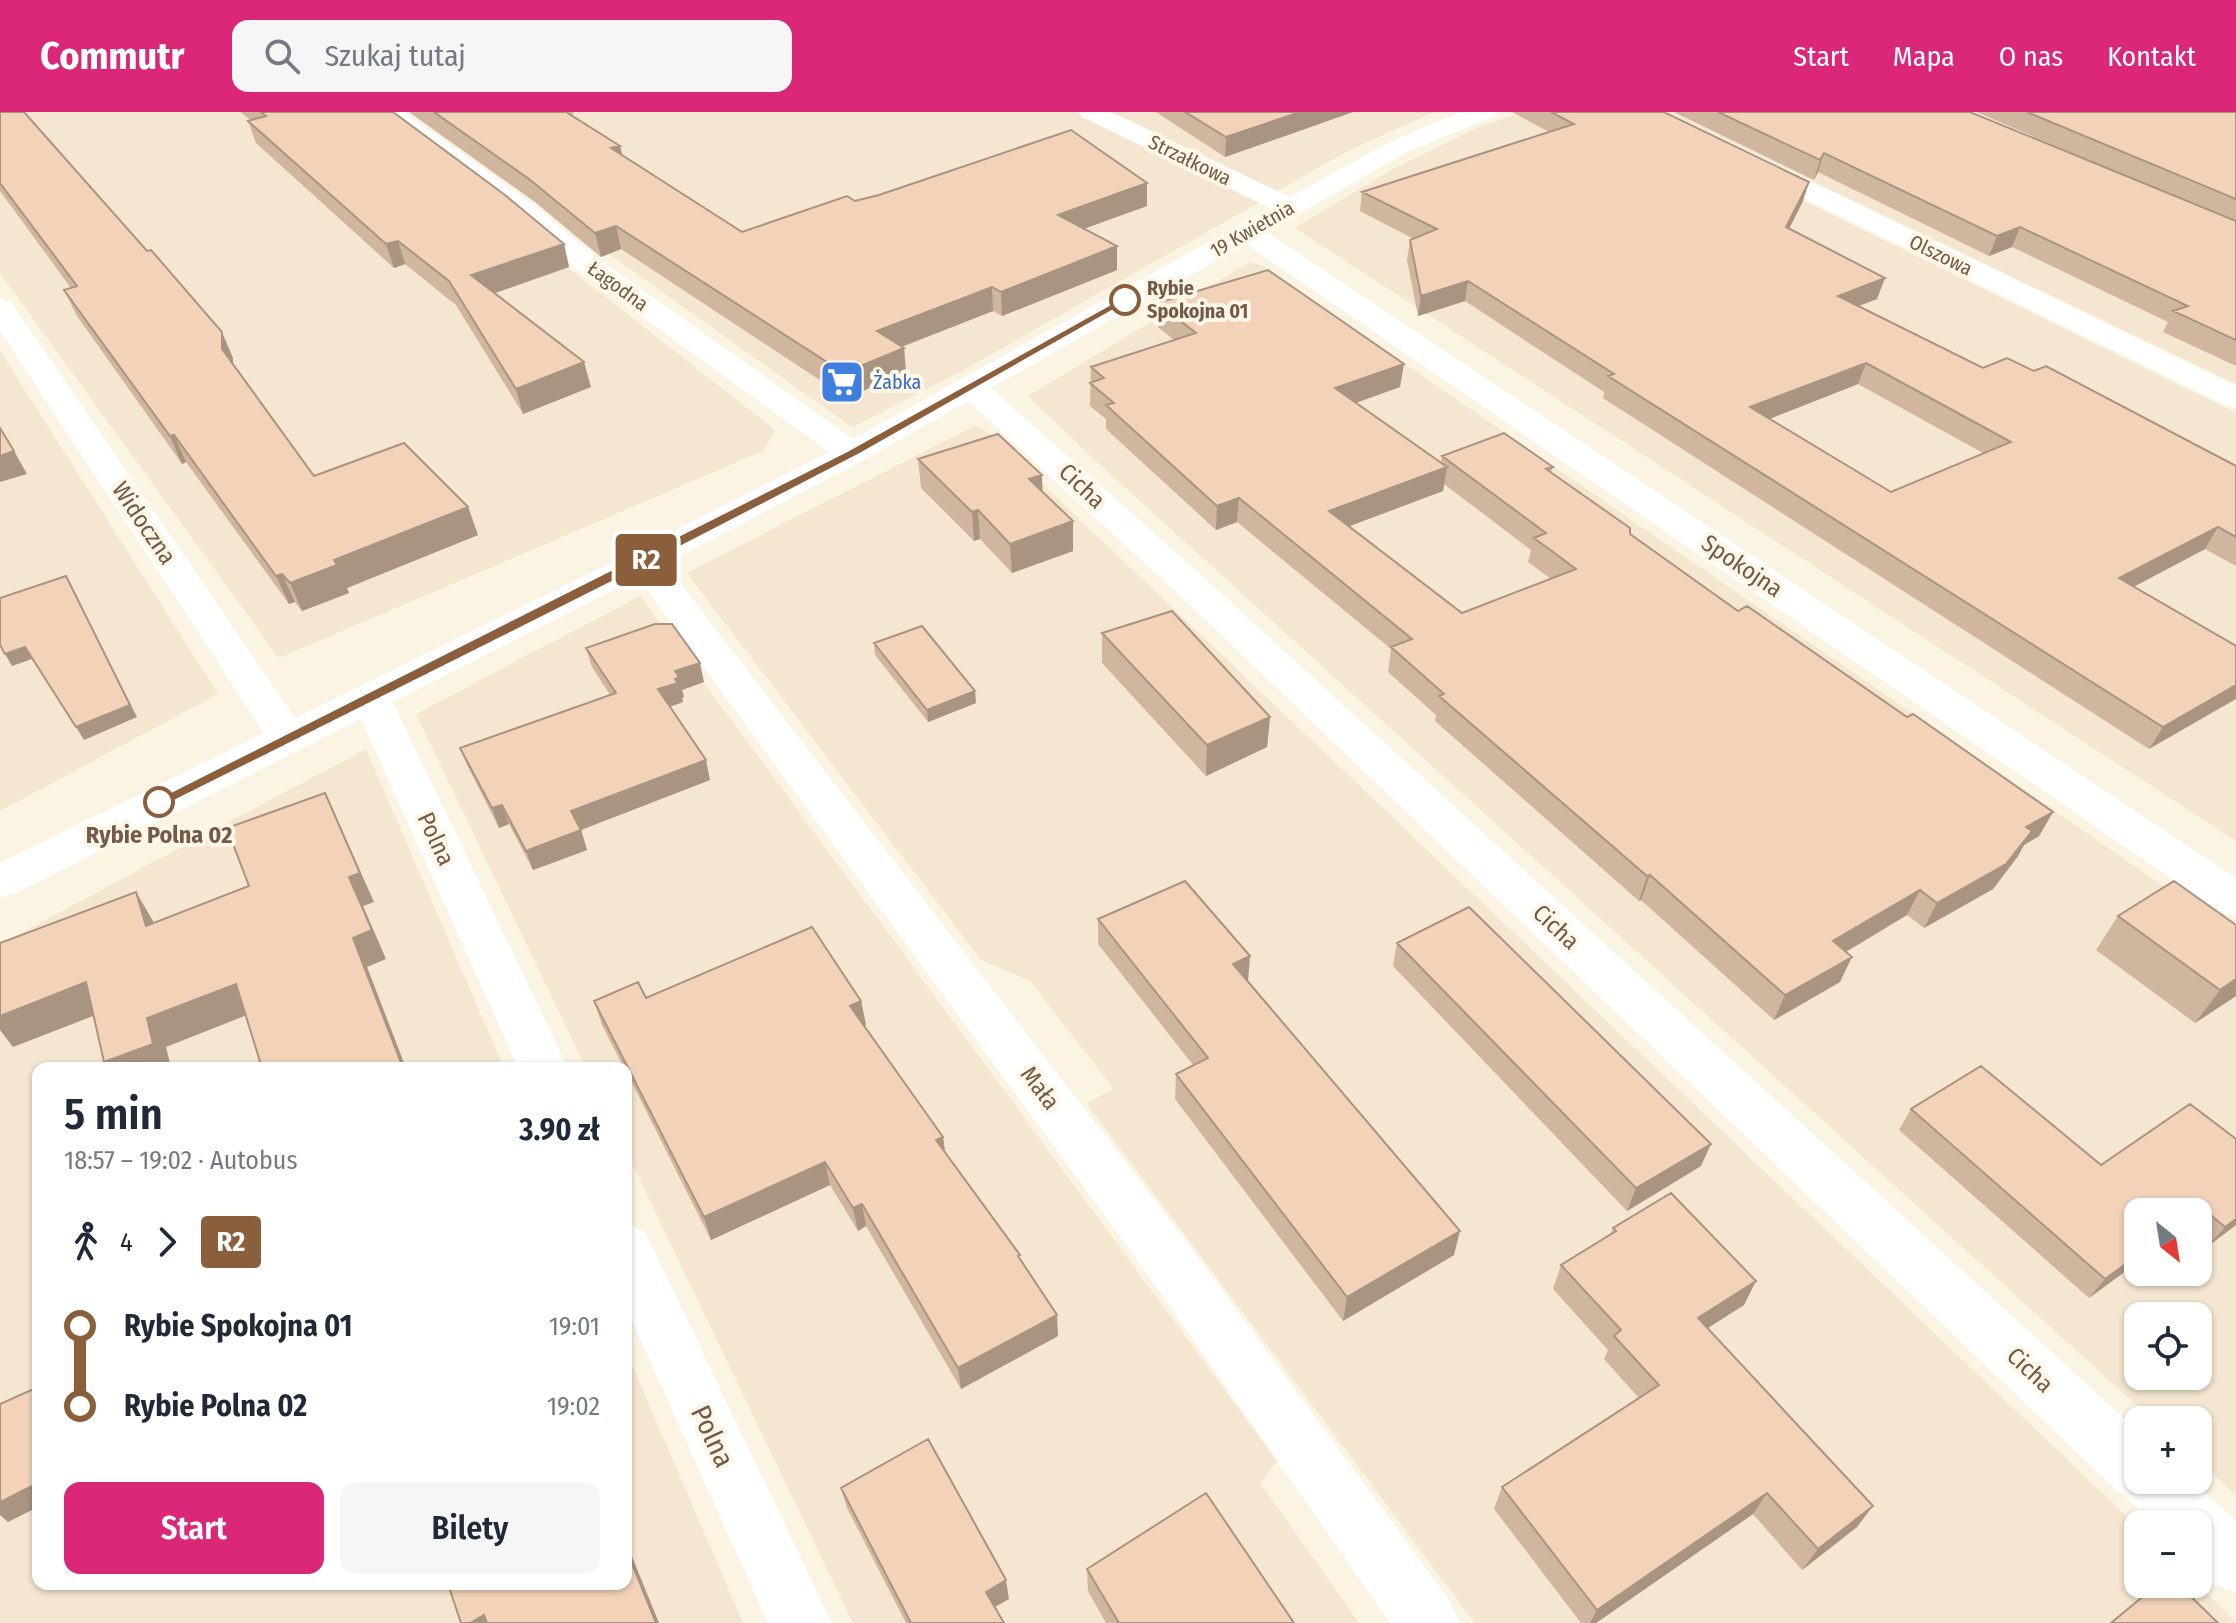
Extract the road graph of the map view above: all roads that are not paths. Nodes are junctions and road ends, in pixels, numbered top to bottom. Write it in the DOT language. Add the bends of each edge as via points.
graph roads {
  1 [pos="388,112"];
  2 [pos="1091,112"];
  3 [pos="1484,112"];
  4 [pos="1647,112"];
  5 [pos="1290,207"];
  6 [pos="1248,232"];
  7 [pos="0,308"];
  8 [pos="971,387"];
  9 [pos="2236,398"];
  10 [pos="852,453"];
  11 [pos="638,564"];
  12 [pos="371,697"];
  13 [pos="288,738"];
  14 [pos="0,882"];
  15 [pos="2236,900"];
  16 [pos="540,1062"];
  17 [pos="632,1261"];
  18 [pos="2124,1458"];
  19 [pos="2163,1494"];
  20 [pos="2180,1510"];
  21 [pos="2212,1540"];
  22 [pos="2236,1562"];
  23 [pos="800,1623"];
  24 [pos="1428,1623"];
  1 -- 10 [label="street, Łagodna" via="586,263"];
  2 -- 5 [label="street, Strzałkowa"];
  3 -- 5 [label="street, 19 Kwietnia" via="1400,146"];
  4 -- 9 [label="street, Olszowa"];
  5 -- 6 [label="street, 19 Kwietnia"];
  6 -- 8 [label="street, 19 Kwietnia"];
  6 -- 15 [label="street, Spokojna"];
  7 -- 13 [label="street, Widoczna"];
  8 -- 10 [label="street, 19 Kwietnia"];
  8 -- 18 [label="street, Cicha" via="1187,582"];
  10 -- 11 [label="street, 19 Kwietnia"];
  11 -- 12 [label="street, 19 Kwietnia"];
  11 -- 24 [label="street, Mała" via="658,579 1158,1245"];
  12 -- 13 [label="street, 19 Kwietnia"];
  12 -- 16 [label="street, Polna"];
  13 -- 14 [label="street, 19 Kwietnia"];
  17 -- 23 [label="street, Polna"];
  19 -- 20 [label="street"];
  21 -- 22 [label="street"];
}
